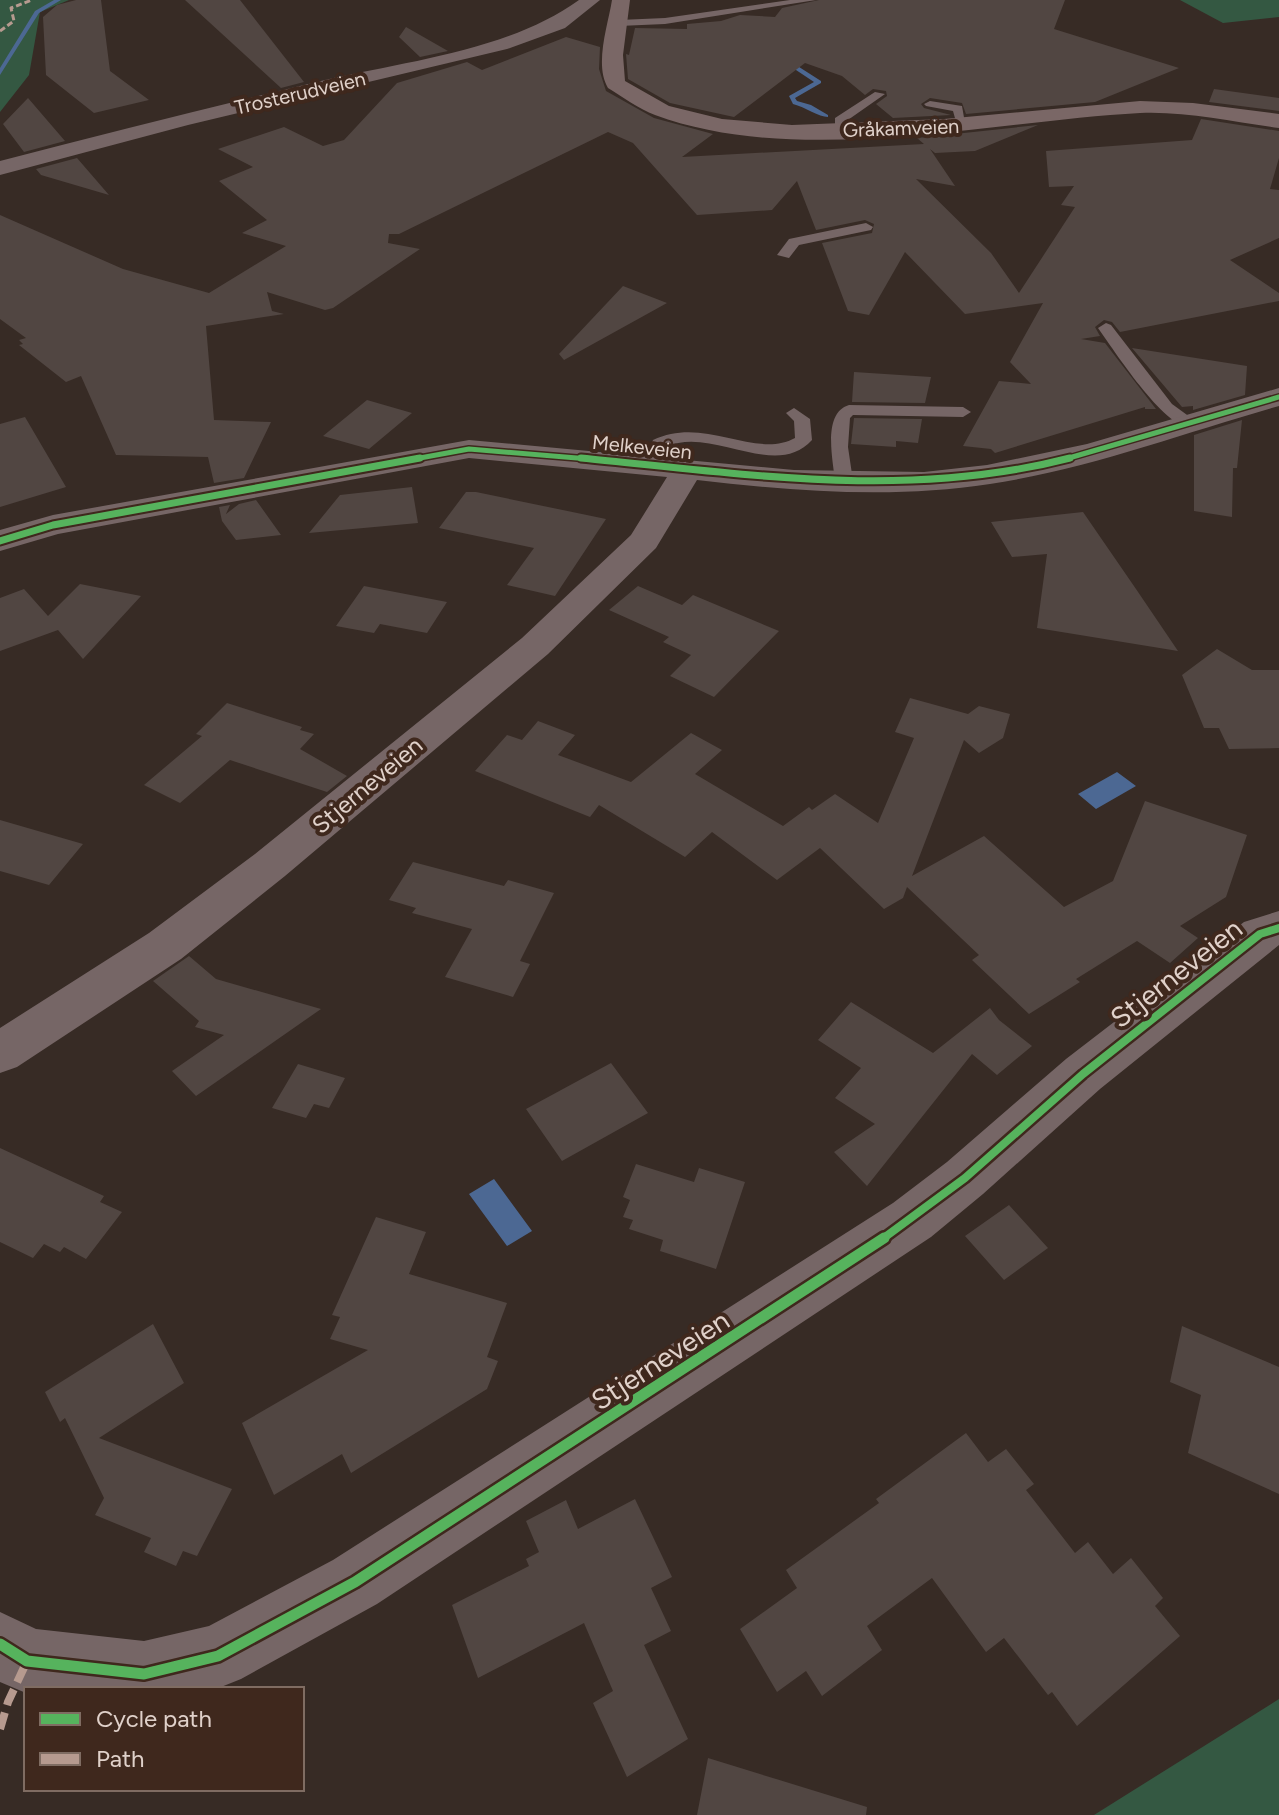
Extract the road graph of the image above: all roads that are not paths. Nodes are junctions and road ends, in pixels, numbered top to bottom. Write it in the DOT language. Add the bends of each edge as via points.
graph roads {
  1 [pos="591,0"];
  2 [pos="621,0"];
  3 [pos="811,0"];
  4 [pos="661,6"];
  5 [pos="619,23"];
  6 [pos="671,24"];
  7 [pos="879,94"];
  8 [pos="930,104"];
  9 [pos="1279,121"];
  10 [pos="962,126"];
  11 [pos="839,130"];
  12 [pos="0,168"];
  13 [pos="866,227"];
  14 [pos="784,255"];
  15 [pos="1106,328"];
  16 [pos="1279,397"];
  17 [pos="963,412"];
  18 [pos="794,413"];
  19 [pos="1188,424"];
  20 [pos="670,466"];
  21 [pos="844,481"];
  22 [pos="0,541"];
  23 [pos="1279,928"];
  24 [pos="0,1053"];
  25 [pos="0,1644"];
  1 -- 12 [label="street, Trosterudveien" via="558,24 500,45"];
  2 -- 5 [label="street, Gråkamveien"];
  3 -- 6 [label="lane"];
  4 -- 6 [label="lane"];
  5 -- 6 [label="lane"];
  5 -- 11 [label="street, Gråkamveien" via="612,78 630,94 713,122"];
  7 -- 11 [label="lane" via="851,110 839,121"];
  8 -- 10 [label="lane" via="958,108"];
  9 -- 10 [label="street, Gråkamveien" via="1156,107"];
  10 -- 11 [label="street, Gråkamveien"];
  13 -- 14 [label="lane" via="794,242"];
  15 -- 19 [label="lane" via="1166,407"];
  16 -- 19 [label="street, Melkeveien"];
  17 -- 21 [label="lane" via="849,410 842,417"];
  18 -- 20 [label="lane" via="802,419 804,440 798,445 773,448 680,435 659,444"];
  19 -- 21 [label="street, Melkeveien" via="988,475"];
  20 -- 21 [label="street, Melkeveien"];
  20 -- 22 [label="street, Melkeveien" via="469,449 53,525"];
  20 -- 24 [label="street, Stjerneveien" via="644,541 535,646 165,946"];
  23 -- 25 [label="street, Stjerneveien" via="1260,934 1083,1074 912,1220 355,1582 218,1656 144,1674 27,1661"];
}
